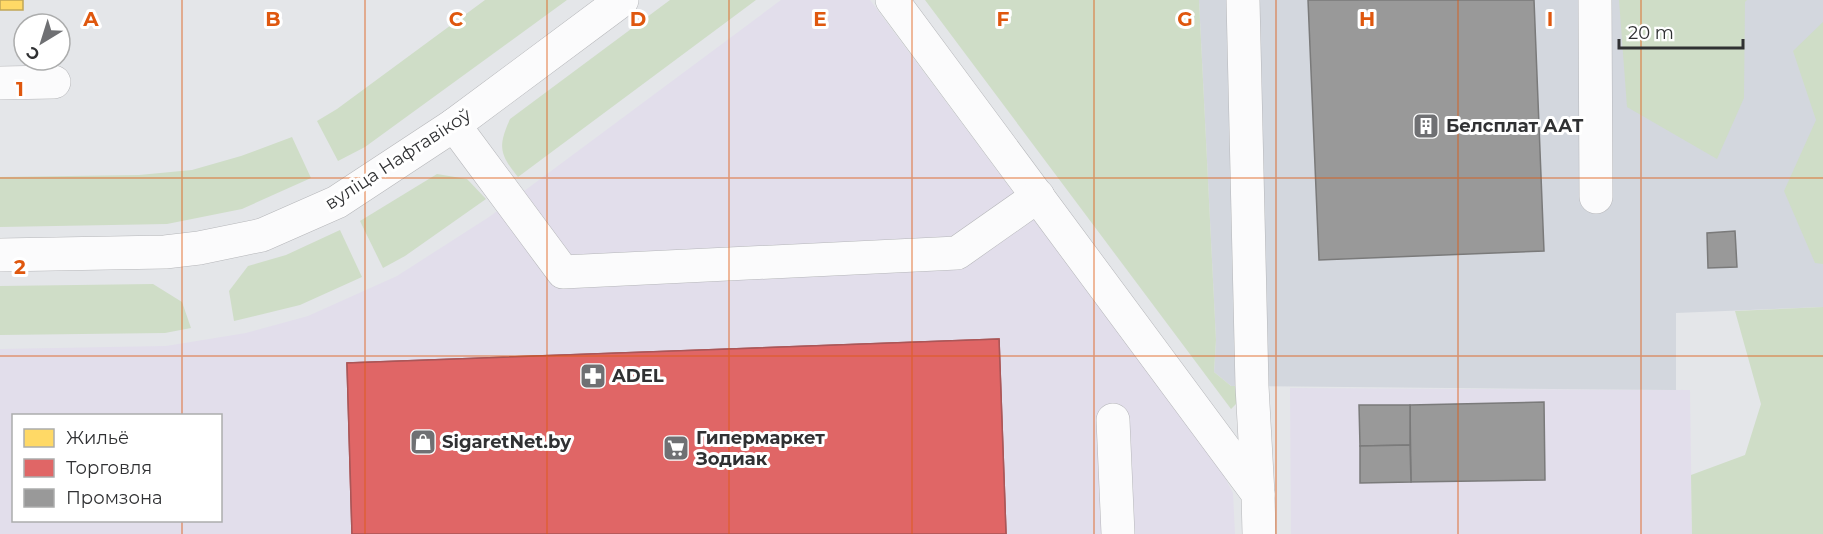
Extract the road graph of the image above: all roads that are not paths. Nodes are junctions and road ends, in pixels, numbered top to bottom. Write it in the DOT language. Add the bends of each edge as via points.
graph roads {
  1 [pos="622,0"];
  2 [pos="892,0"];
  3 [pos="1243,0"];
  4 [pos="1595,0"];
  5 [pos="54,82"];
  6 [pos="0,83"];
  7 [pos="454,125"];
  8 [pos="1038,196"];
  9 [pos="1596,196"];
  10 [pos="0,255"];
  11 [pos="1113,420"];
  12 [pos="1258,494"];
  13 [pos="1118,534"];
  14 [pos="1259,534"];
  1 -- 7 [label="street, вуліца Нафтавікоў"];
  2 -- 8 [label="street"];
  3 -- 12 [label="street"];
  4 -- 9 [label="street"];
  5 -- 6 [label="street"];
  7 -- 8 [label="street" via="563,272 957,253"];
  7 -- 10 [label="street, вуліца Нафтавікоў" via="337,202 262,235 165,252"];
  8 -- 12 [label="street"];
  11 -- 13 [label="street"];
  12 -- 14 [label="street"];
}
